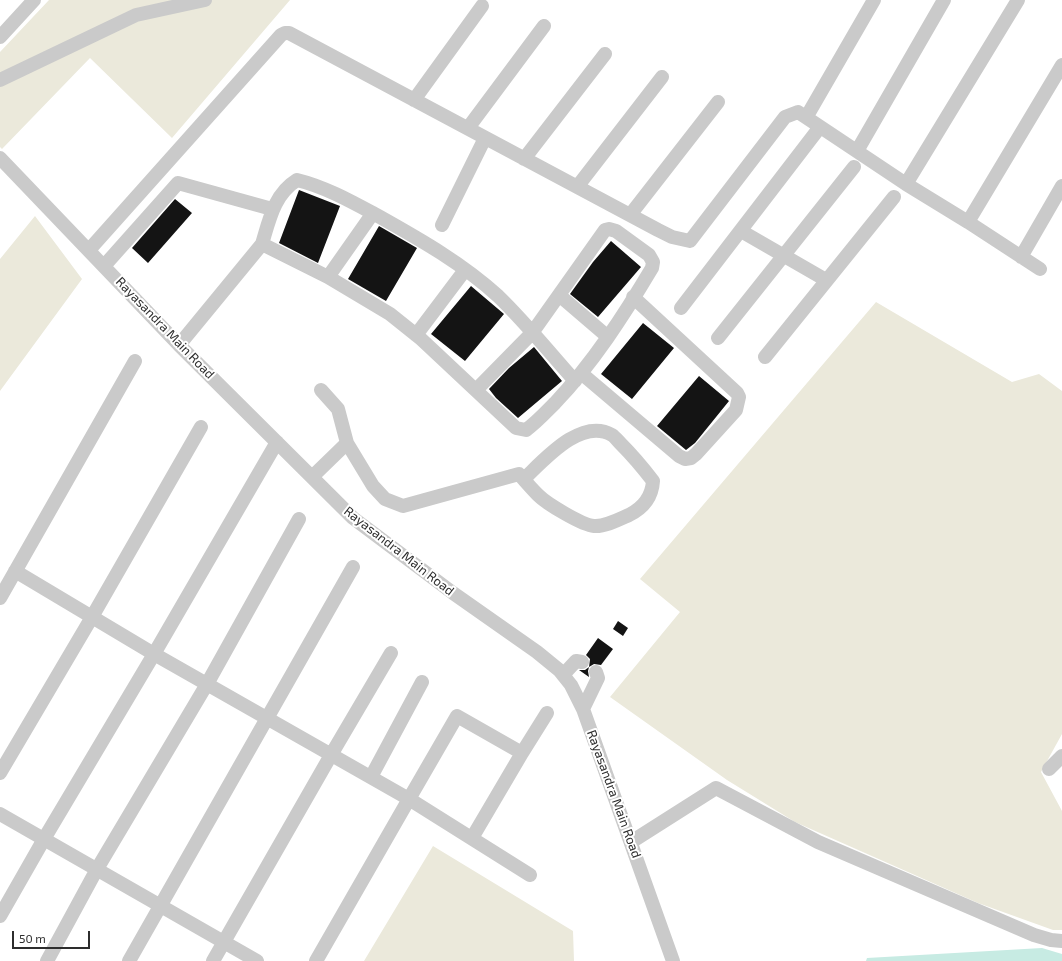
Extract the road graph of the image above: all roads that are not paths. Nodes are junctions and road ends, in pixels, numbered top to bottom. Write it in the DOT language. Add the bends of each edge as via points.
graph roads {
  1 [pos="34,0"];
  2 [pos="205,0"];
  3 [pos="874,0"];
  4 [pos="944,0"];
  5 [pos="1018,0"];
  6 [pos="482,6"];
  7 [pos="544,26"];
  8 [pos="0,37"];
  9 [pos="606,54"];
  10 [pos="1062,65"];
  11 [pos="662,77"];
  12 [pos="0,80"];
  13 [pos="414,100"];
  14 [pos="718,102"];
  15 [pos="807,116"];
  16 [pos="820,127"];
  17 [pos="468,128"];
  18 [pos="485,138"];
  19 [pos="857,151"];
  20 [pos="0,158"];
  21 [pos="524,159"];
  22 [pos="854,167"];
  23 [pos="906,184"];
  24 [pos="1062,186"];
  25 [pos="577,187"];
  26 [pos="894,197"];
  27 [pos="272,209"];
  28 [pos="373,213"];
  29 [pos="630,215"];
  30 [pos="968,222"];
  31 [pos="442,226"];
  32 [pos="741,230"];
  33 [pos="262,244"];
  34 [pos="89,250"];
  35 [pos="784,256"];
  36 [pos="1021,256"];
  37 [pos="104,266"];
  38 [pos="1040,269"];
  39 [pos="465,270"];
  40 [pos="328,277"];
  41 [pos="826,280"];
  42 [pos="559,294"];
  43 [pos="633,298"];
  44 [pos="681,308"];
  45 [pos="532,333"];
  46 [pos="416,335"];
  47 [pos="608,338"];
  48 [pos="718,338"];
  49 [pos="179,344"];
  50 [pos="765,357"];
  51 [pos="135,361"];
  52 [pos="578,377"];
  53 [pos="321,390"];
  54 [pos="476,390"];
  55 [pos="201,427"];
  56 [pos="277,442"];
  57 [pos="347,443"];
  58 [pos="312,477"];
  59 [pos="524,479"];
  60 [pos="299,519"];
  61 [pos="353,567"];
  62 [pos="16,571"];
  63 [pos="0,598"];
  64 [pos="92,617"];
  65 [pos="391,653"];
  66 [pos="154,654"];
  67 [pos="582,662"];
  68 [pos="596,672"];
  69 [pos="563,676"];
  70 [pos="422,682"];
  71 [pos="207,684"];
  72 [pos="583,709"];
  73 [pos="547,713"];
  74 [pos="268,719"];
  75 [pos="522,753"];
  76 [pos="331,755"];
  77 [pos="1062,756"];
  78 [pos="1049,769"];
  79 [pos="0,773"];
  80 [pos="371,777"];
  81 [pos="409,799"];
  82 [pos="0,814"];
  83 [pos="44,838"];
  84 [pos="472,838"];
  85 [pos="631,842"];
  86 [pos="97,869"];
  87 [pos="530,875"];
  88 [pos="160,906"];
  89 [pos="0,916"];
  90 [pos="1062,941"];
  91 [pos="224,942"];
  92 [pos="47,961"];
  93 [pos="129,961"];
  94 [pos="214,961"];
  95 [pos="257,961"];
  96 [pos="316,961"];
  97 [pos="673,961"];
  1 -- 8 [label="street"];
  2 -- 12 [label="street" via="136,16"];
  3 -- 15 [label="street"];
  4 -- 19 [label="street"];
  5 -- 23 [label="street"];
  6 -- 13 [label="street"];
  7 -- 17 [label="street"];
  9 -- 21 [label="street"];
  10 -- 30 [label="street"];
  11 -- 25 [label="street"];
  13 -- 17 [label="street"];
  13 -- 34 [label="street" via="290,33 285,33"];
  14 -- 29 [label="street"];
  15 -- 16 [label="street"];
  15 -- 29 [label="street" via="798,112 785,117 690,241 672,237"];
  16 -- 19 [label="street"];
  16 -- 32 [label="street"];
  17 -- 18 [label="street"];
  18 -- 21 [label="street"];
  18 -- 31 [label="street"];
  19 -- 23 [label="street"];
  20 -- 34 [label="street, Rayasandra Main Road"];
  21 -- 25 [label="street"];
  22 -- 35 [label="street"];
  23 -- 30 [label="street"];
  24 -- 36 [label="street"];
  25 -- 29 [label="street"];
  26 -- 41 [label="street"];
  27 -- 28 [label="street" via="297,180"];
  27 -- 33 [label="street"];
  27 -- 37 [label="street" via="178,183"];
  28 -- 39 [label="street" via="434,248"];
  28 -- 40 [label="street"];
  30 -- 36 [label="street"];
  32 -- 35 [label="street"];
  32 -- 44 [label="street"];
  33 -- 40 [label="street"];
  33 -- 49 [label="street"];
  34 -- 37 [label="street, Rayasandra Main Road"];
  35 -- 41 [label="street"];
  35 -- 48 [label="street"];
  36 -- 38 [label="street"];
  37 -- 49 [label="street, Rayasandra Main Road"];
  39 -- 45 [label="street" via="498,296"];
  39 -- 46 [label="street"];
  40 -- 46 [label="street" via="390,314"];
  41 -- 50 [label="street"];
  42 -- 43 [label="street" via="602,233 608,229 616,231 649,255 653,262 652,268"];
  42 -- 45 [label="street"];
  42 -- 47 [label="street"];
  43 -- 47 [label="street"];
  43 -- 52 [label="street" via="737,393 739,397 736,410 696,454 685,459"];
  45 -- 52 [label="street"];
  45 -- 54 [label="street"];
  46 -- 54 [label="street"];
  47 -- 52 [label="street"];
  49 -- 56 [label="street, Rayasandra Main Road"];
  51 -- 62 [label="street"];
  52 -- 54 [label="street" via="535,424 526,430 516,428"];
  53 -- 57 [label="street" via="338,409"];
  55 -- 64 [label="street"];
  56 -- 58 [label="street, Rayasandra Main Road"];
  56 -- 66 [label="street"];
  57 -- 58 [label="street"];
  57 -- 59 [label="street" via="373,486 386,499 403,506 519,474"];
  58 -- 69 [label="street, Rayasandra Main Road" via="353,518 537,652"];
  59 -- 59 [label="street" via="538,496 552,506 595,526 615,522 636,511 651,495 653,481 612,436 592,430 579,433 553,452"];
  60 -- 71 [label="street"];
  61 -- 74 [label="street"];
  62 -- 63 [label="street"];
  62 -- 64 [label="street"];
  64 -- 66 [label="street"];
  64 -- 79 [label="street"];
  65 -- 76 [label="street"];
  66 -- 71 [label="street"];
  66 -- 83 [label="street"];
  67 -- 69 [label="street" via="576,661"];
  68 -- 72 [label="street" via="598,678"];
  69 -- 72 [label="street, Rayasandra Main Road" via="571,685"];
  70 -- 80 [label="street"];
  71 -- 74 [label="street"];
  71 -- 86 [label="street"];
  72 -- 85 [label="street, Rayasandra Main Road"];
  73 -- 75 [label="street"];
  74 -- 76 [label="street"];
  74 -- 88 [label="street"];
  75 -- 81 [label="street" via="457,716"];
  75 -- 84 [label="street"];
  76 -- 80 [label="street"];
  76 -- 91 [label="street"];
  77 -- 78 [label="street"];
  80 -- 81 [label="street"];
  81 -- 84 [label="street"];
  81 -- 96 [label="street"];
  82 -- 83 [label="street"];
  83 -- 86 [label="street"];
  83 -- 89 [label="street"];
  84 -- 87 [label="street"];
  85 -- 90 [label="street" via="716,788 818,842 1034,935"];
  85 -- 97 [label="street, Rayasandra Main Road"];
  86 -- 88 [label="street"];
  86 -- 92 [label="street"];
  88 -- 91 [label="street"];
  88 -- 93 [label="street"];
  91 -- 94 [label="street"];
  91 -- 95 [label="street"];
}
